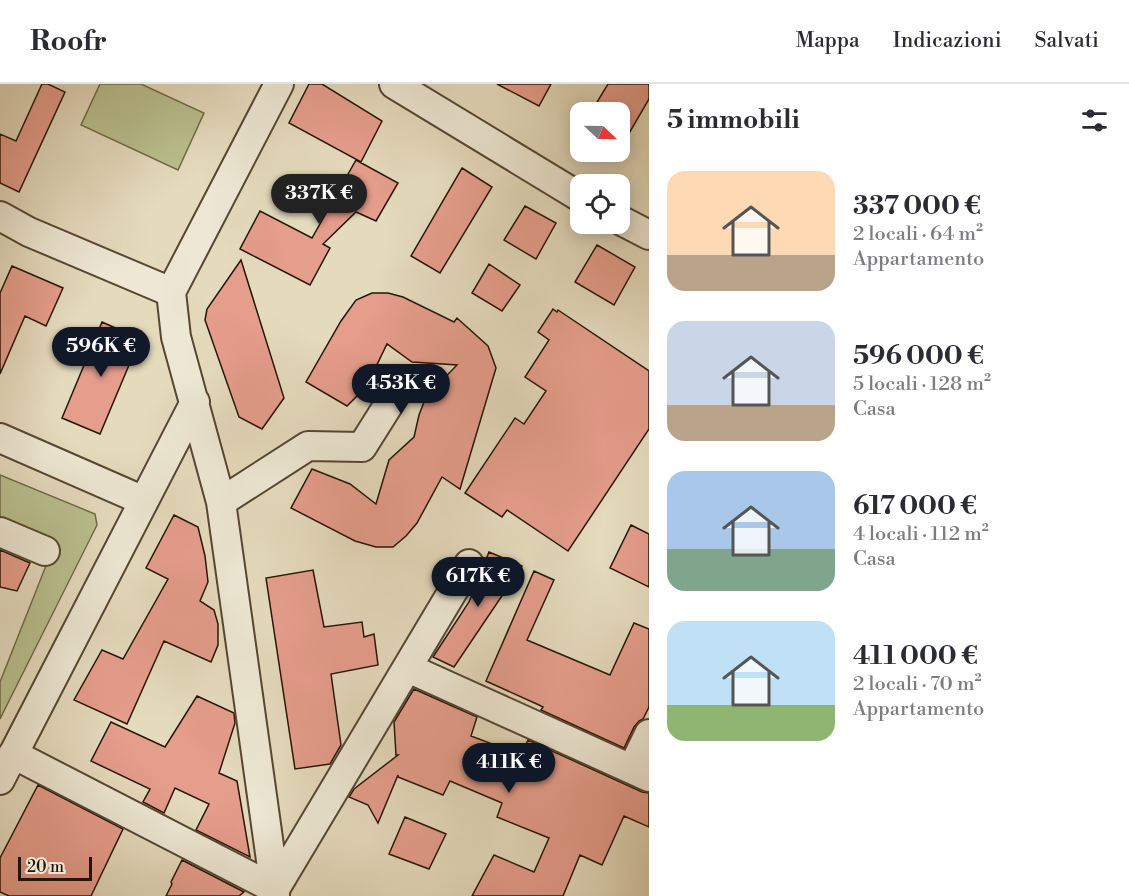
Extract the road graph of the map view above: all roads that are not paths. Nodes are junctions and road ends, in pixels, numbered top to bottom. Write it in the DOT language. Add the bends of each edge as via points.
graph roads {
  1 [pos="279,84"];
  2 [pos="394,84"];
  3 [pos="570,191"];
  4 [pos="0,216"];
  5 [pos="630,225"];
  6 [pos="649,235"];
  7 [pos="171,292"];
  8 [pos="401,385"];
  9 [pos="195,402"];
  10 [pos="0,438"];
  11 [pos="144,501"];
  12 [pos="221,502"];
  13 [pos="0,532"];
  14 [pos="45,551"];
  15 [pos="469,564"];
  16 [pos="408,668"];
  17 [pos="649,734"];
  18 [pos="14,754"];
  19 [pos="640,773"];
  20 [pos="0,780"];
  21 [pos="275,892"];
  1 -- 7 [label="street"];
  2 -- 3 [label="street"];
  4 -- 7 [label="street"];
  5 -- 6 [label="street"];
  7 -- 9 [label="street" via="176,338"];
  8 -- 12 [label="street" via="363,447 308,446"];
  9 -- 11 [label="street"];
  9 -- 12 [label="street"];
  10 -- 11 [label="street"];
  11 -- 18 [label="street"];
  12 -- 21 [label="street"];
  13 -- 14 [label="street"];
  15 -- 16 [label="street"];
  16 -- 19 [label="street"];
  16 -- 21 [label="street"];
  17 -- 19 [label="street"];
  18 -- 20 [label="street"];
  18 -- 21 [label="street"];
}
